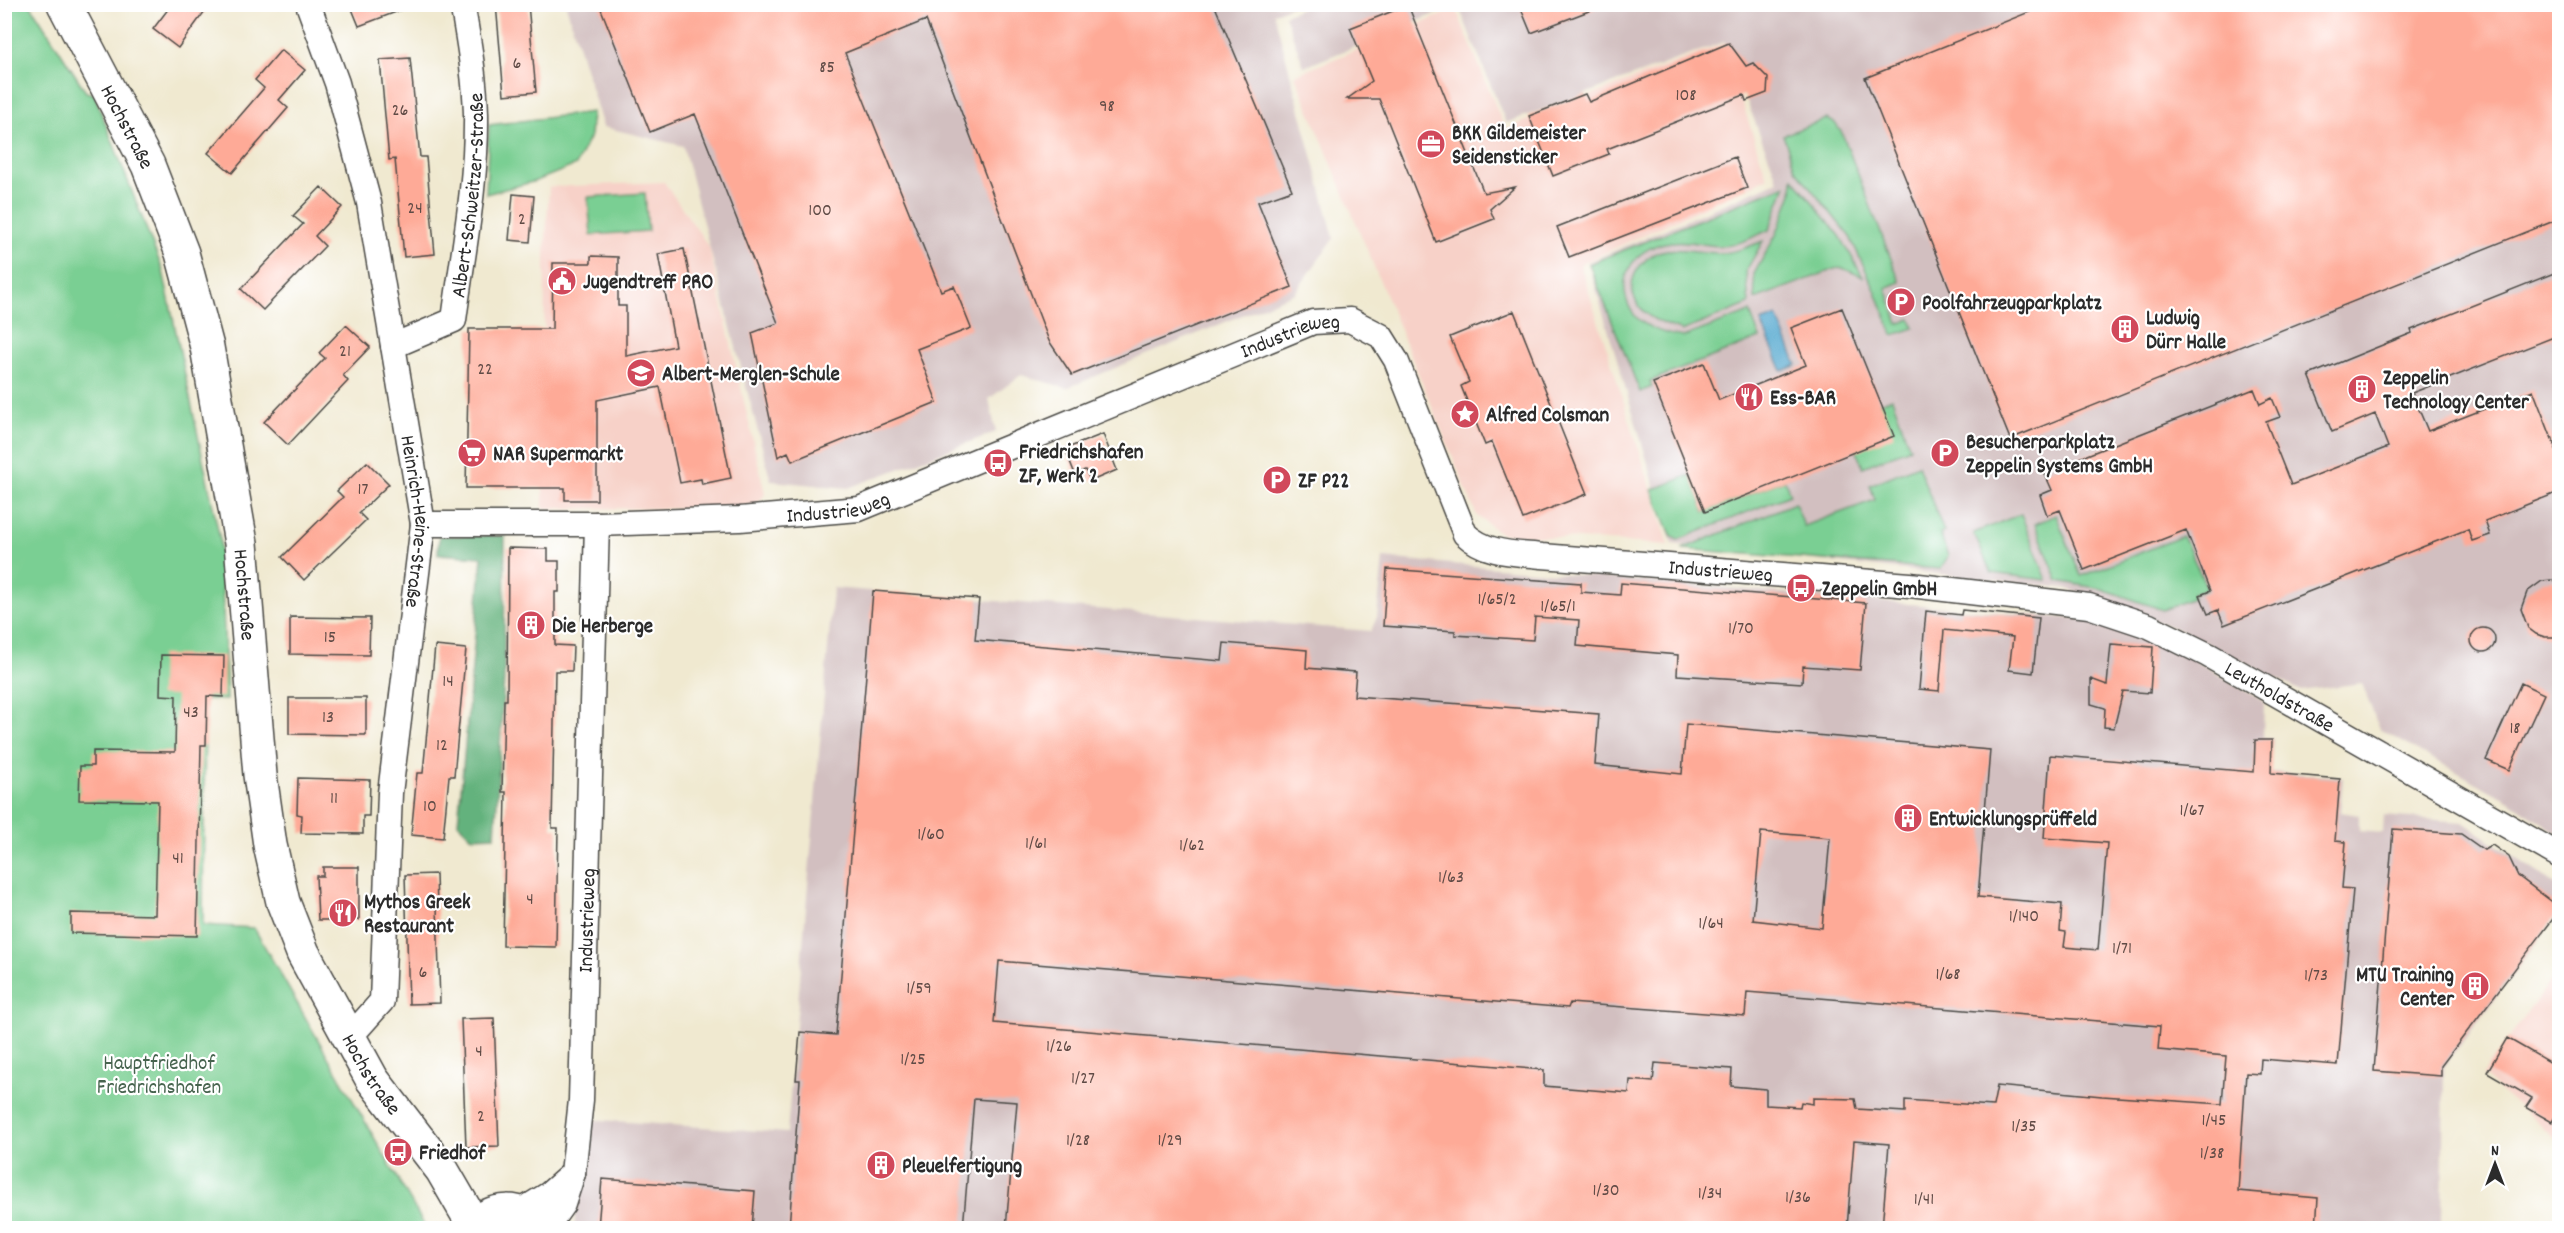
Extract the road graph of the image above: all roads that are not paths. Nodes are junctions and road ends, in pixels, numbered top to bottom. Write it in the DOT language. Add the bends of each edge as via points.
graph roads {
  1 [pos="64,4"];
  2 [pos="308,4"];
  3 [pos="462,4"];
  4 [pos="393,346"];
  5 [pos="423,524"];
  6 [pos="597,524"];
  7 [pos="1979,592"];
  8 [pos="2559,856"];
  9 [pos="350,1037"];
  10 [pos="573,1173"];
  11 [pos="501,1222"];
  12 [pos="546,1228"];
  1 -- 9 [label="main road, Hochstraße" via="148,165 182,253 207,347 241,543 252,696 270,845 283,902 303,953"];
  2 -- 4 [label="street, Heinrich-Heine-Straße" via="337,83 369,203"];
  3 -- 4 [label="street, Albert-Schweitzer-Straße" via="471,49 476,114 472,182 454,320"];
  4 -- 5 [label="street, Heinrich-Heine-Straße"];
  5 -- 6 [label="street, Industrieweg"];
  5 -- 9 [label="street, Heinrich-Heine-Straße" via="390,793 382,1001"];
  6 -- 7 [label="street, Industrieweg" via="740,519 859,509 1313,322 1350,320 1381,336 1396,360 1465,534 1487,550"];
  6 -- 10 [label="street, Industrieweg" via="581,1100"];
  7 -- 8 [label="street, Leutholdstraße" via="2089,606 2149,626 2342,730"];
  9 -- 11 [label="main road, Hochstraße" via="387,1100 442,1170 472,1186"];
  10 -- 11 [label="street" via="549,1194"];
  10 -- 12 [label="street, Industrieweg" via="563,1204"];
}
